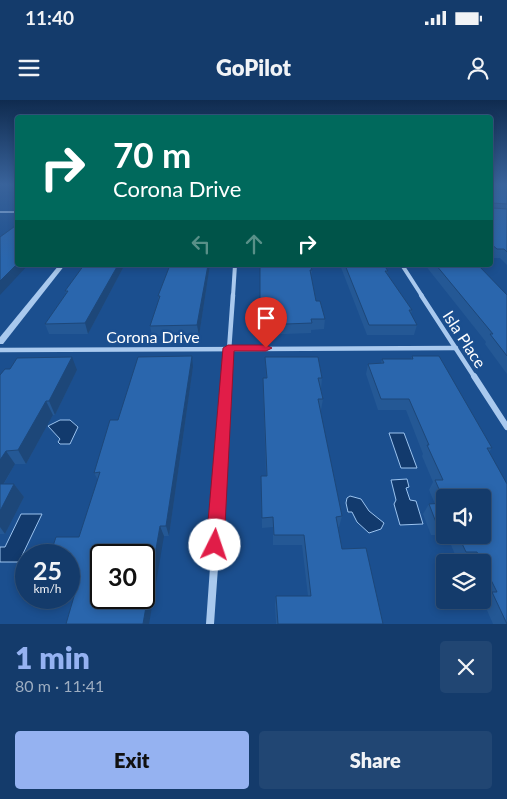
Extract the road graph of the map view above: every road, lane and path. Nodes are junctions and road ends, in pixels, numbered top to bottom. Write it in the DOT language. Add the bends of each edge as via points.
graph roads {
  1 [pos="0,212"];
  2 [pos="15,212"];
  3 [pos="60,267"];
  4 [pos="236,267"];
  5 [pos="403,267"];
  6 [pos="0,342"];
  7 [pos="228,348"];
  8 [pos="456,348"];
  9 [pos="0,350"];
  10 [pos="507,427"];
  11 [pos="210,624"];
  1 -- 2 [label="street"];
  3 -- 6 [label="street"];
  4 -- 7 [label="street"];
  5 -- 8 [label="street, Isla Place"];
  7 -- 8 [label="street, Corona Drive"];
  7 -- 9 [label="street, Corona Drive"];
  7 -- 11 [label="street"];
  8 -- 10 [label="street, Isla Place"];
}
